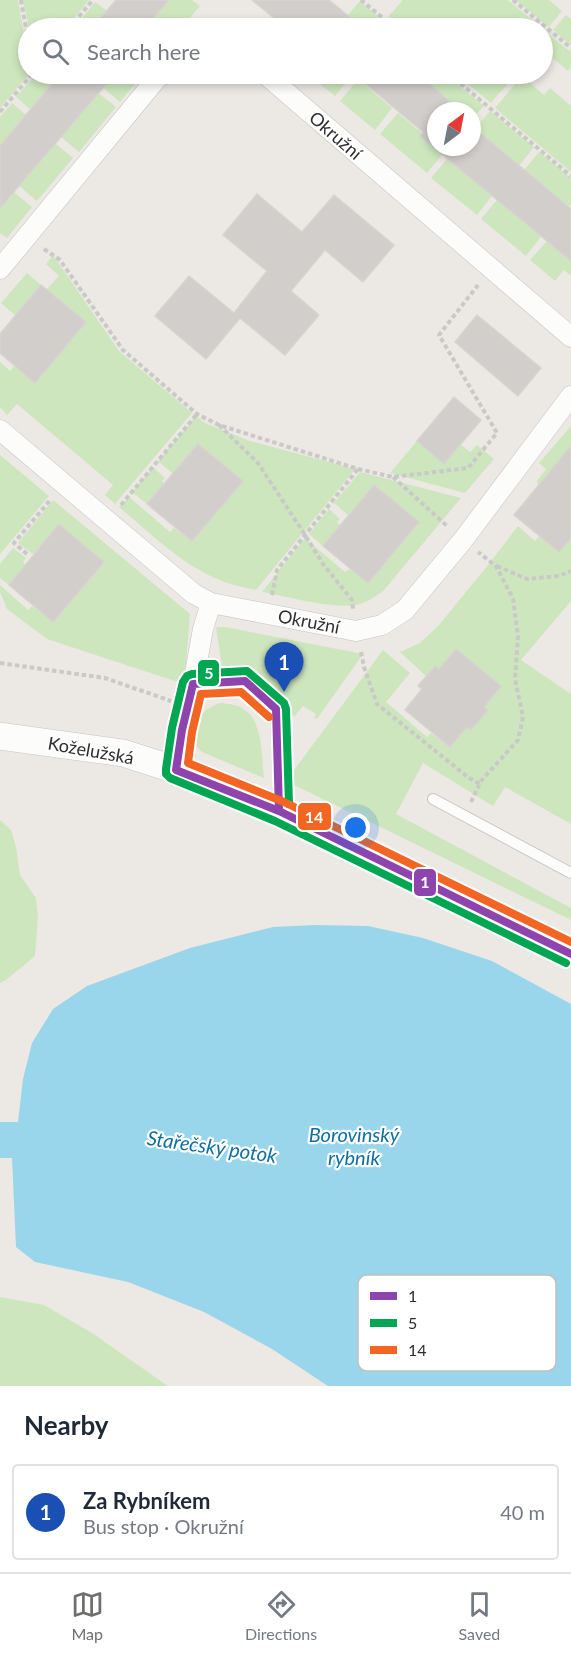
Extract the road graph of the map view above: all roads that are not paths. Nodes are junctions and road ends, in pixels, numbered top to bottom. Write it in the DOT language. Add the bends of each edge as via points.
graph roads {
  1 [pos="152,84"];
  2 [pos="277,84"];
  3 [pos="0,269"];
  4 [pos="571,337"];
  5 [pos="571,396"];
  6 [pos="0,430"];
  7 [pos="211,603"];
  8 [pos="193,684"];
  9 [pos="0,736"];
  10 [pos="176,770"];
  11 [pos="433,799"];
  12 [pos="279,811"];
  13 [pos="571,873"];
  14 [pos="571,954"];
  1 -- 3 [label="street"];
  2 -- 4 [label="street, Okružní"];
  5 -- 7 [label="street, Okružní" via="463,540 405,610 382,625 356,631"];
  6 -- 7 [label="street, Okružní" via="194,594"];
  7 -- 8 [label="street"];
  8 -- 10 [label="lane"];
  8 -- 12 [label="lane" via="245,681 276,709"];
  9 -- 10 [label="main road, Koželužská" via="123,753"];
  10 -- 12 [label="main road, Koželužská"];
  11 -- 13 [label="lane"];
  12 -- 14 [label="main road, Koželužská"];
}
